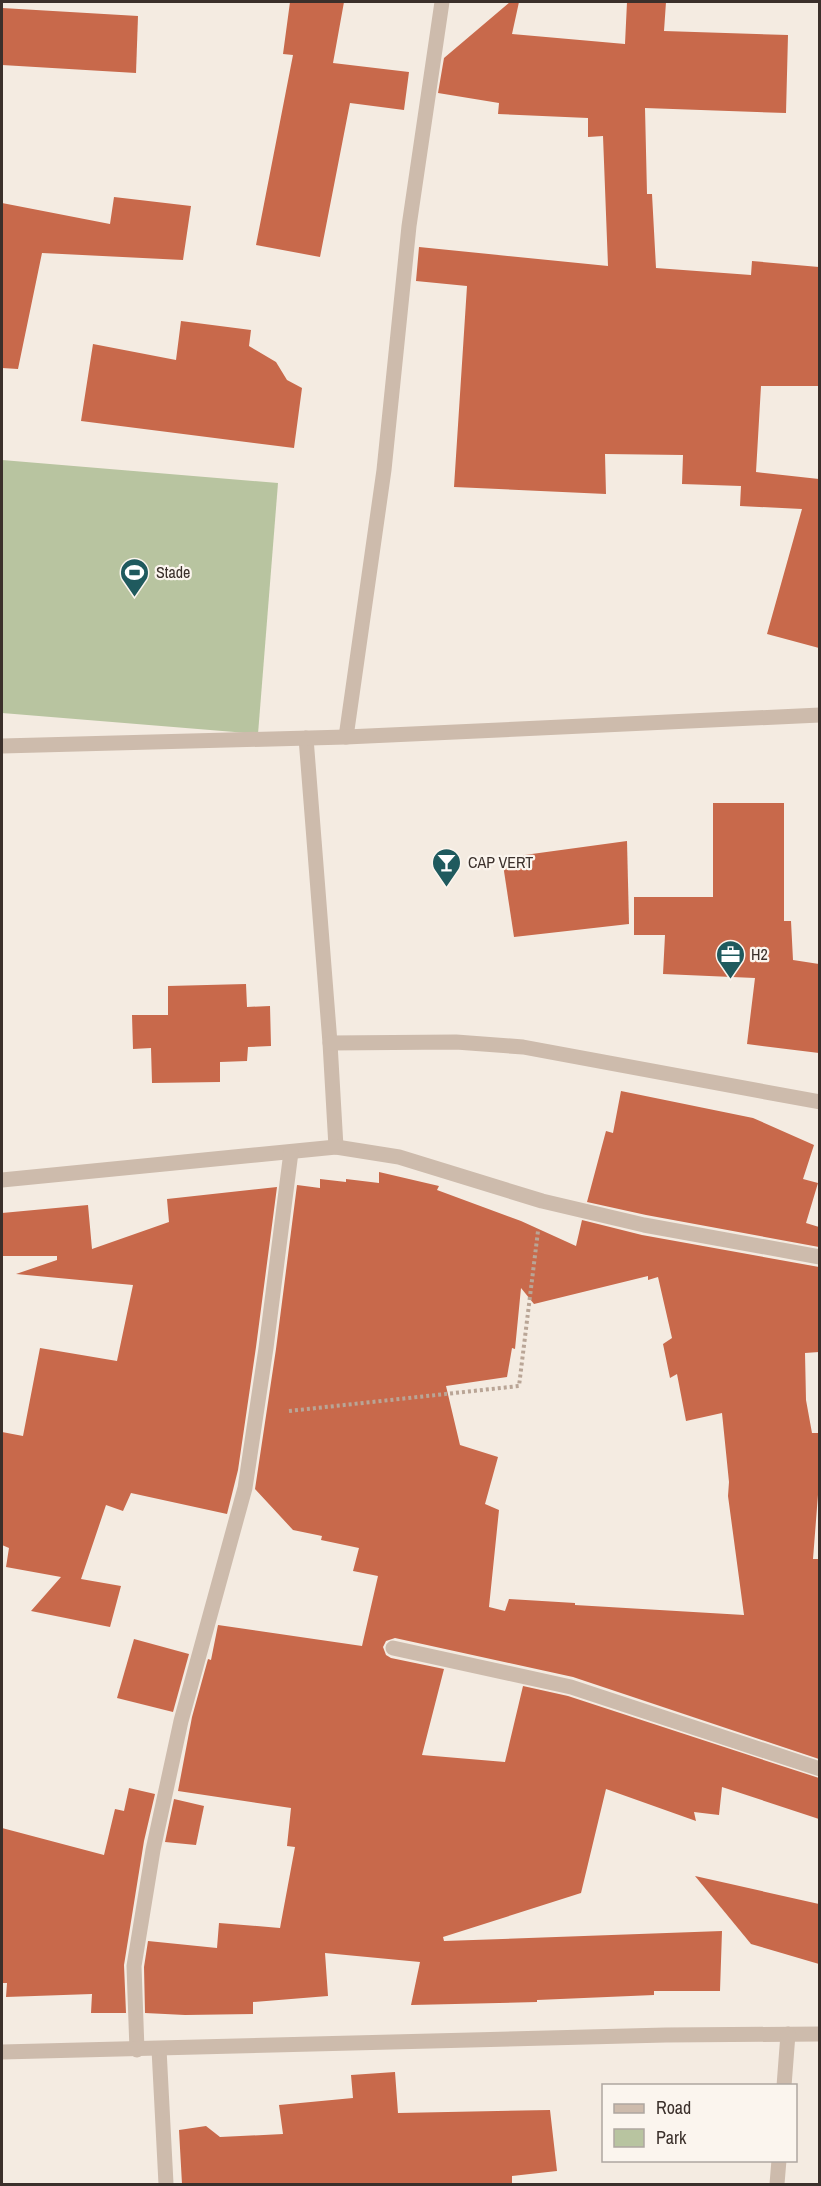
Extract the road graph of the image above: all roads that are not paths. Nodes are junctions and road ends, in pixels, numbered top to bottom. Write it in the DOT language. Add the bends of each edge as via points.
graph roads {
  1 [pos="442,2"];
  2 [pos="819,715"];
  3 [pos="346,737"];
  4 [pos="306,738"];
  5 [pos="2,746"];
  6 [pos="330,1043"];
  7 [pos="819,1102"];
  8 [pos="336,1147"];
  9 [pos="291,1152"];
  10 [pos="2,1180"];
  11 [pos="819,1257"];
  12 [pos="393,1648"];
  13 [pos="819,1769"];
  14 [pos="788,2034"];
  15 [pos="819,2034"];
  16 [pos="159,2049"];
  17 [pos="137,2050"];
  18 [pos="2,2052"];
  19 [pos="784,2084"];
  20 [pos="779,2162"];
  21 [pos="166,2184"];
  22 [pos="777,2184"];
  1 -- 3 [label="street" via="409,226 384,470"];
  2 -- 3 [label="street"];
  3 -- 4 [label="street"];
  4 -- 5 [label="street"];
  4 -- 6 [label="street"];
  6 -- 7 [label="street" via="456,1042 523,1047"];
  6 -- 8 [label="street"];
  8 -- 9 [label="street"];
  8 -- 11 [label="street" via="399,1157 542,1200 644,1225"];
  9 -- 10 [label="street"];
  9 -- 17 [label="street" via="245,1488 181,1721 153,1850 134,1966"];
  12 -- 13 [label="street" via="571,1687"];
  14 -- 15 [label="street"];
  14 -- 16 [label="street"];
  14 -- 19 [label="street"];
  16 -- 17 [label="street"];
  16 -- 21 [label="street"];
  17 -- 18 [label="street"];
  20 -- 22 [label="street"];
}
